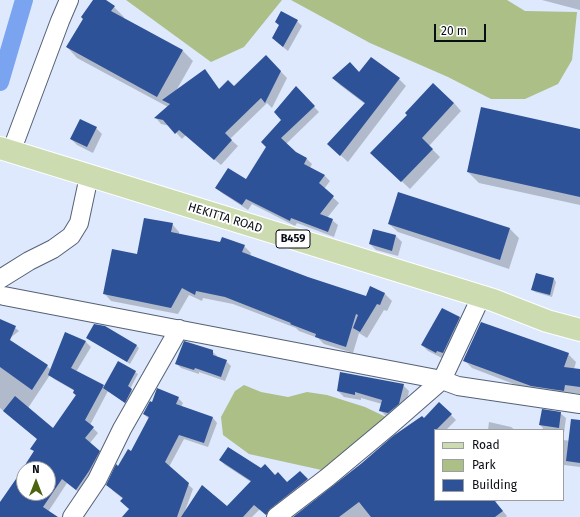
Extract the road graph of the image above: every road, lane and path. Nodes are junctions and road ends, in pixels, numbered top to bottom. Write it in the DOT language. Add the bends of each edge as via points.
graph roads {
  1 [pos="69,0"];
  2 [pos="6,150"];
  3 [pos="89,176"];
  4 [pos="2,288"];
  5 [pos="481,296"];
  6 [pos="179,329"];
  7 [pos="580,330"];
  8 [pos="442,380"];
  9 [pos="580,404"];
  10 [pos="72,517"];
  11 [pos="276,517"];
  1 -- 2 [label="street"];
  2 -- 3 [label="main road, HEKITTA ROAD / B459"];
  3 -- 4 [label="street" via="79,223 71,236 29,261"];
  3 -- 5 [label="main road, HEKITTA ROAD / B459"];
  4 -- 6 [label="street"];
  5 -- 7 [label="main road, HEKITTA ROAD / B459" via="547,321"];
  5 -- 8 [label="street"];
  6 -- 8 [label="street"];
  6 -- 10 [label="street" via="122,429 97,480"];
  8 -- 9 [label="street" via="458,386"];
  8 -- 11 [label="street" via="340,467"];
}
